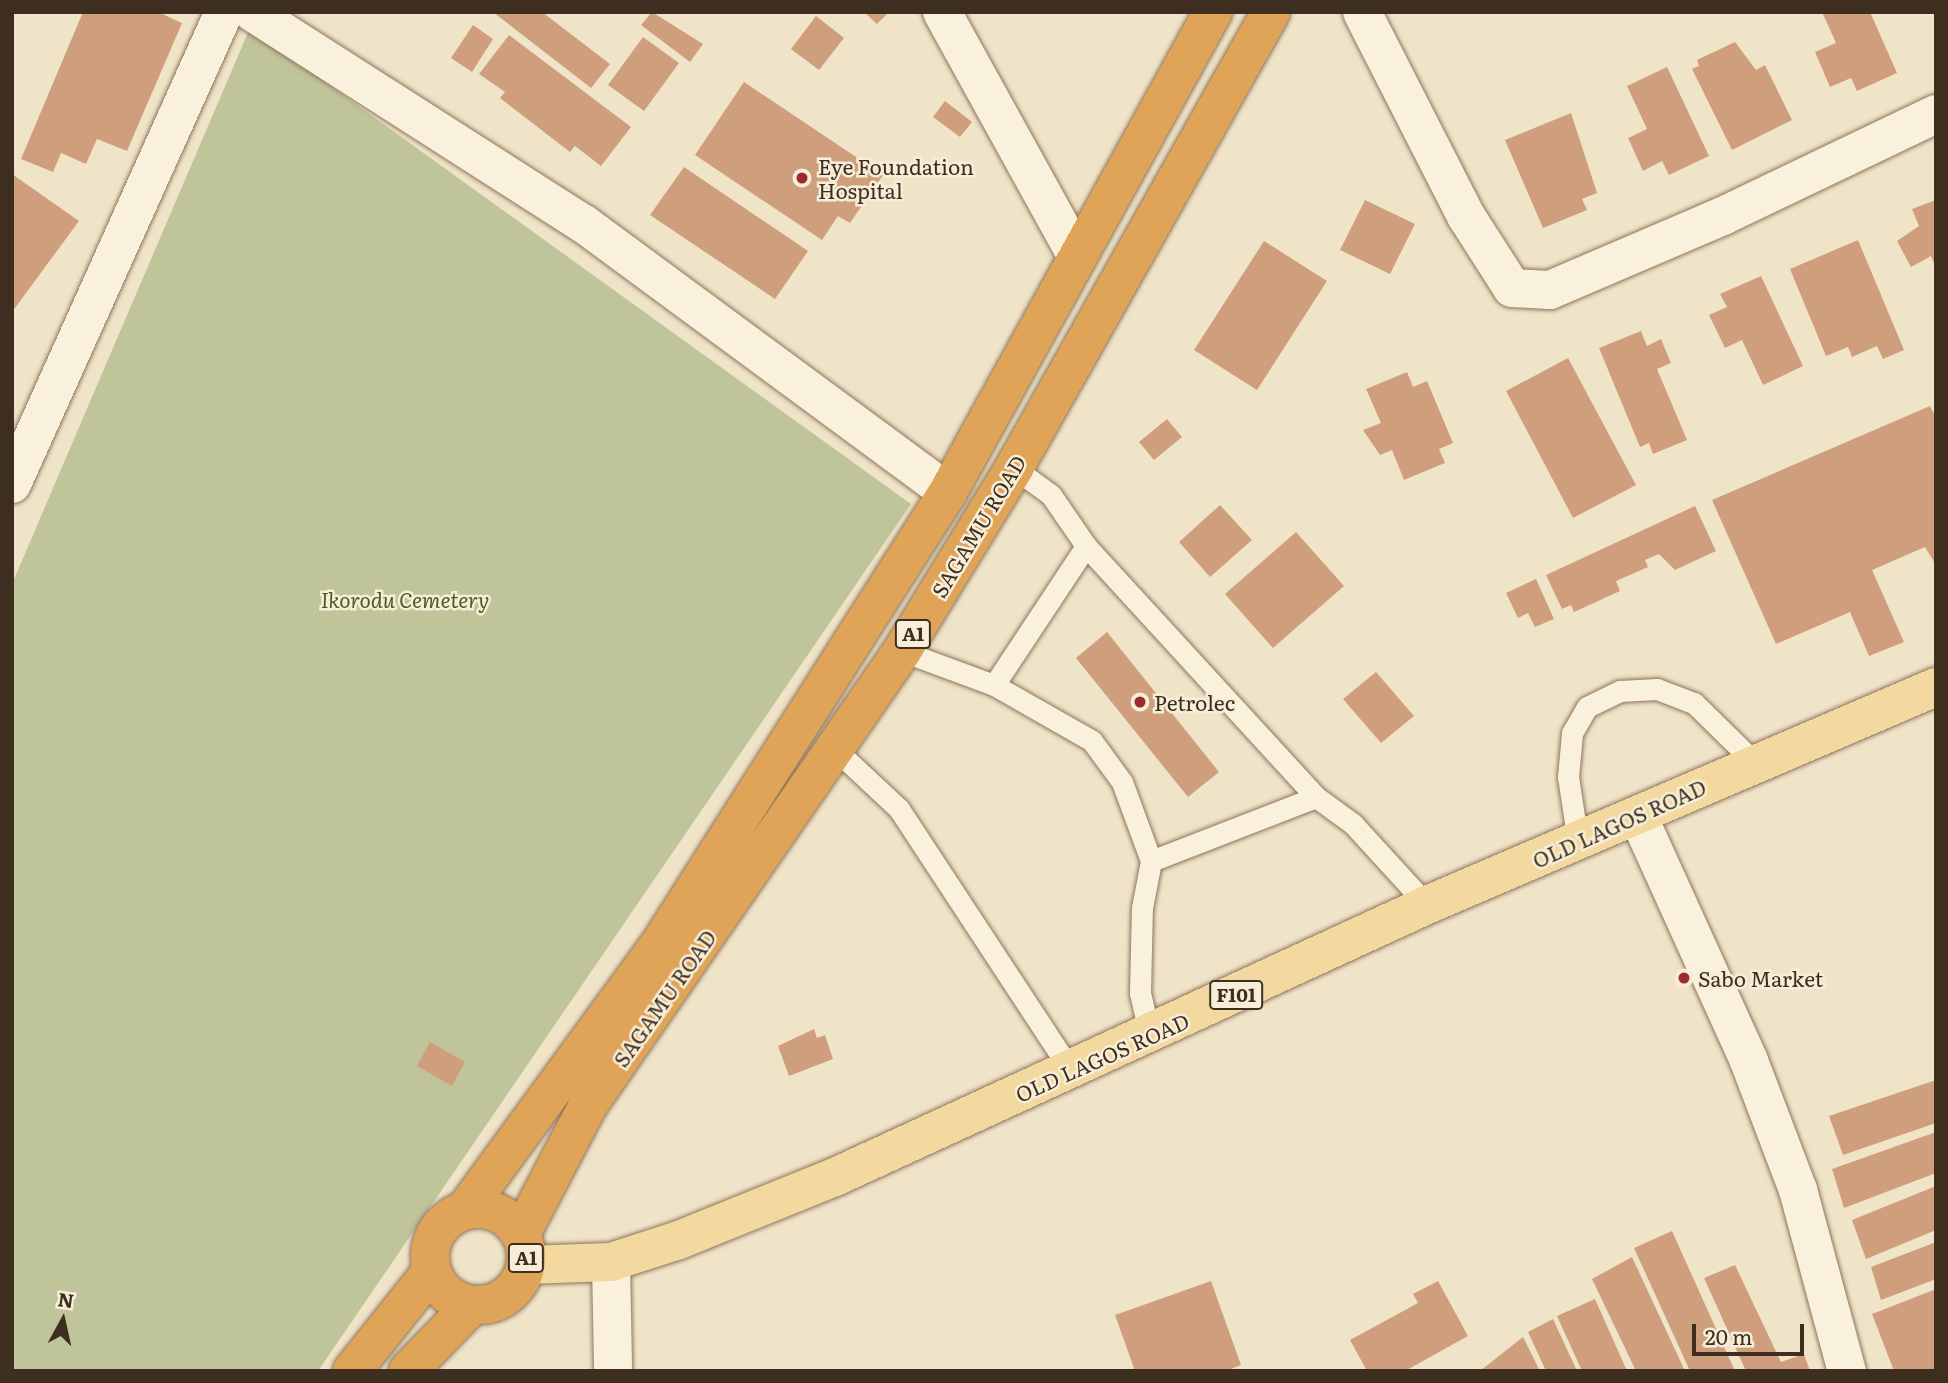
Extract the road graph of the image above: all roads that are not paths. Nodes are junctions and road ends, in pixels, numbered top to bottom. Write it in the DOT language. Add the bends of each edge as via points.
graph roads {
  1 [pos="224,12"];
  2 [pos="252,12"];
  3 [pos="942,12"];
  4 [pos="1213,12"];
  5 [pos="1271,12"];
  6 [pos="1362,12"];
  7 [pos="1936,114"];
  8 [pos="1076,257"];
  9 [pos="22,430"];
  10 [pos="1014,468"];
  11 [pos="12,484"];
  12 [pos="948,492"];
  13 [pos="1086,546"];
  14 [pos="902,652"];
  15 [pos="994,685"];
  16 [pos="1936,687"];
  17 [pos="836,750"];
  18 [pos="1755,763"];
  19 [pos="1316,797"];
  20 [pos="1638,816"];
  21 [pos="1578,842"];
  22 [pos="1151,862"];
  23 [pos="1427,905"];
  24 [pos="1150,1036"];
  25 [pos="1071,1071"];
  26 [pos="464,1210"];
  27 [pos="523,1249"];
  28 [pos="611,1262"];
  29 [pos="431,1272"];
  30 [pos="472,1305"];
  31 [pos="352,1371"];
  32 [pos="408,1371"];
  33 [pos="612,1371"];
  34 [pos="1847,1371"];
  1 -- 9 [label="street"];
  2 -- 12 [label="street" via="584,224"];
  3 -- 8 [label="street"];
  4 -- 8 [label="highway, SAGAMU ROAD / A1"];
  5 -- 10 [label="highway, SAGAMU ROAD / A1"];
  6 -- 7 [label="street" via="1466,216 1512,288 1550,290 1723,216"];
  8 -- 12 [label="highway, SAGAMU ROAD / A1"];
  9 -- 11 [label="street"];
  10 -- 13 [label="lane" via="1051,495"];
  10 -- 14 [label="highway, SAGAMU ROAD / A1"];
  12 -- 26 [label="highway, SAGAMU ROAD / A1" via="663,939"];
  13 -- 15 [label="lane"];
  13 -- 19 [label="lane"];
  14 -- 15 [label="lane"];
  14 -- 17 [label="highway, SAGAMU ROAD / A1"];
  15 -- 22 [label="lane" via="1092,741 1122,782"];
  16 -- 18 [label="main road, OLD LAGOS ROAD / F101"];
  17 -- 25 [label="lane" via="899,809"];
  17 -- 27 [label="highway, SAGAMU ROAD / A1" via="587,1107"];
  18 -- 20 [label="main road, OLD LAGOS ROAD / F101"];
  18 -- 21 [label="lane" via="1695,703 1657,689 1620,691 1587,708 1572,733 1567,777"];
  19 -- 22 [label="lane"];
  19 -- 23 [label="lane" via="1353,824"];
  20 -- 21 [label="main road, OLD LAGOS ROAD / F101"];
  20 -- 34 [label="street" via="1759,1087 1798,1191"];
  21 -- 23 [label="main road, OLD LAGOS ROAD / F101"];
  22 -- 24 [label="lane" via="1142,908 1140,993"];
  23 -- 24 [label="main road, OLD LAGOS ROAD / F101"];
  24 -- 25 [label="main road, OLD LAGOS ROAD / F101"];
  25 -- 28 [label="main road, OLD LAGOS ROAD / F101" via="835,1177"];
  26 -- 27 [label="highway, A1" via="496,1212"];
  26 -- 29 [label="highway, A1" via="439,1227 431,1241"];
  27 -- 28 [label="main road, OLD LAGOS ROAD / F101"];
  27 -- 30 [label="highway, A1" via="510,1294 496,1303"];
  28 -- 33 [label="street"];
  29 -- 30 [label="highway" via="449,1297"];
  29 -- 31 [label="highway"];
  30 -- 32 [label="highway"];
}
